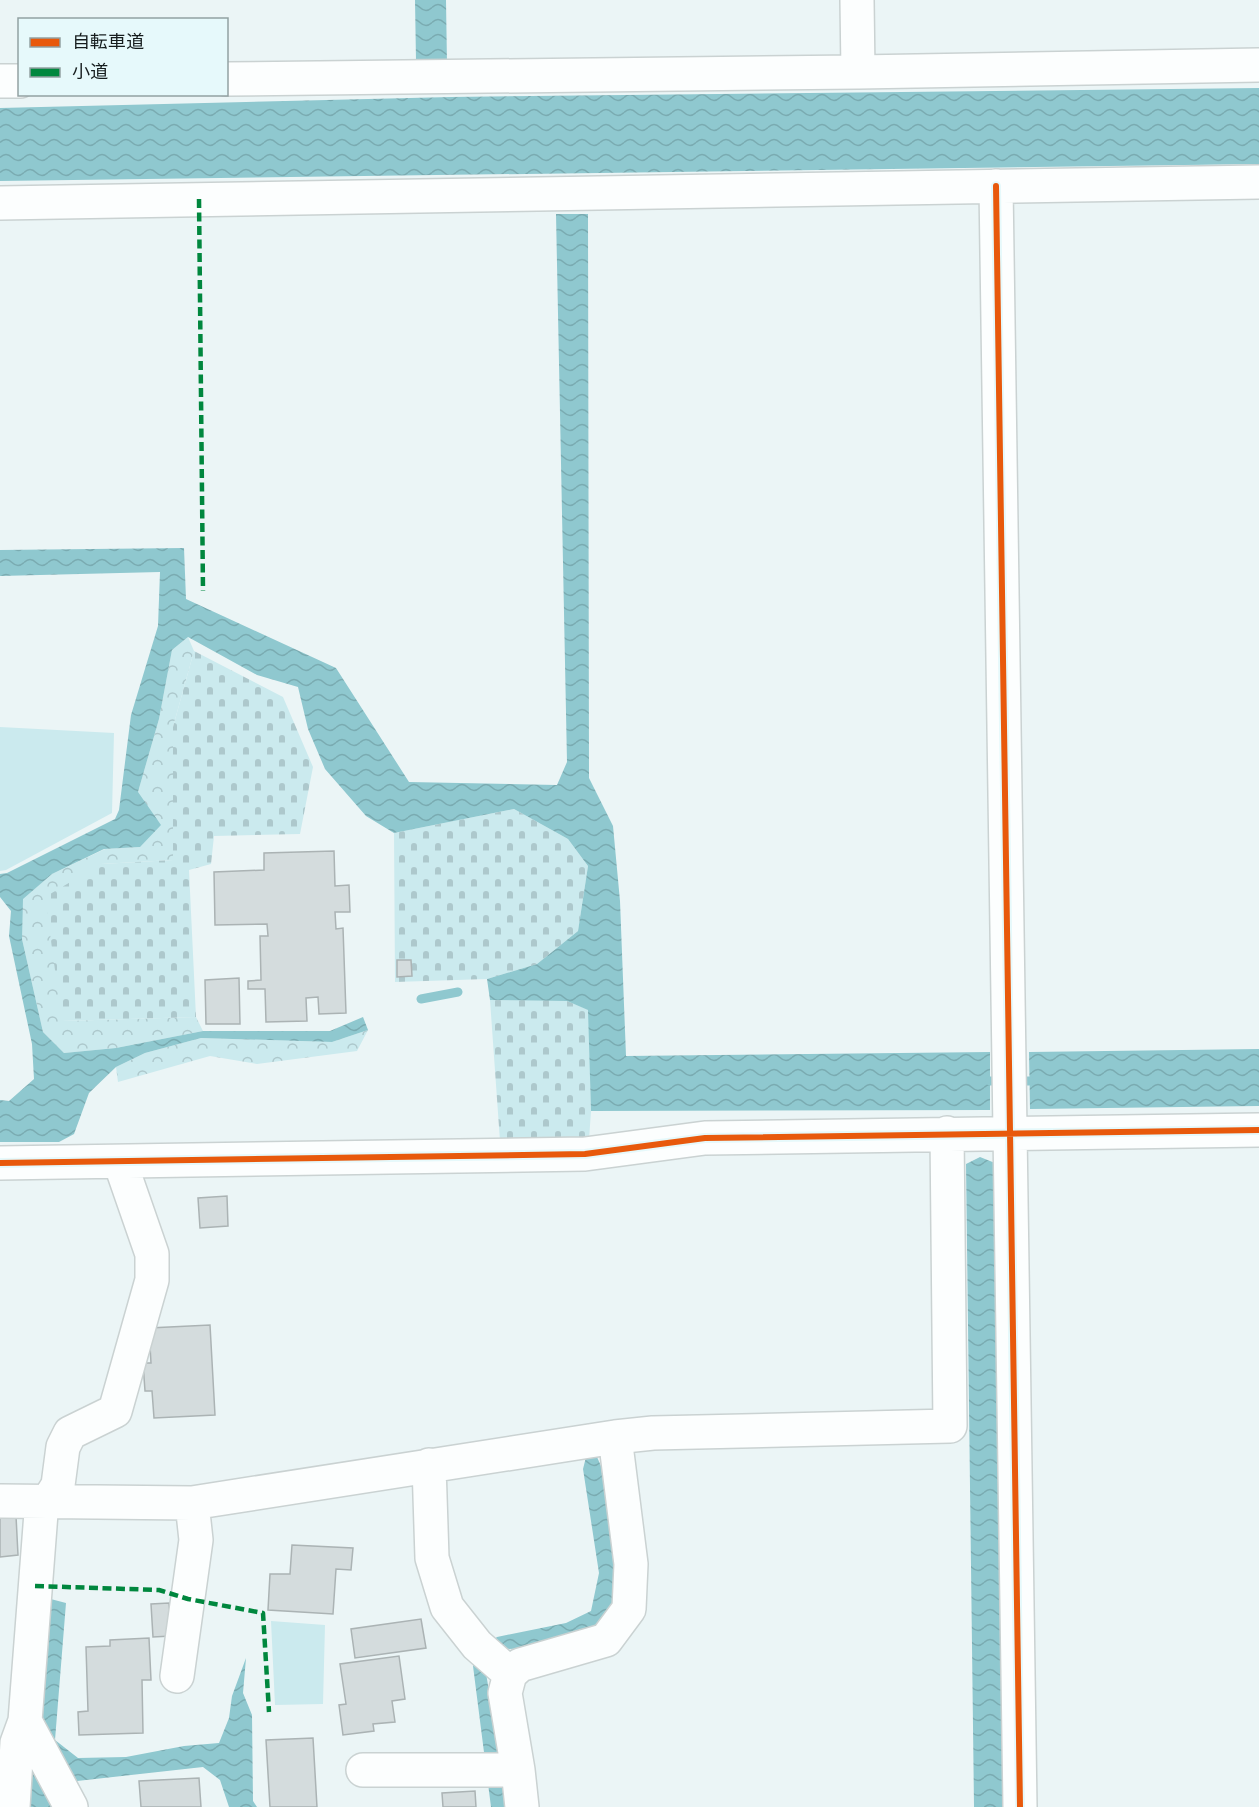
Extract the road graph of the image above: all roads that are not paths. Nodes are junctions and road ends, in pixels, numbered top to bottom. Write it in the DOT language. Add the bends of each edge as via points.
graph roads {
  1 [pos="857,0"];
  2 [pos="1259,65"];
  3 [pos="858,72"];
  4 [pos="228,78"];
  5 [pos="0,81"];
  6 [pos="18,81"];
  7 [pos="1259,182"];
  8 [pos="996,186"];
  9 [pos="0,203"];
  10 [pos="1259,1130"];
  11 [pos="947,1133"];
  12 [pos="1010,1133"];
  13 [pos="120,1162"];
  14 [pos="0,1163"];
  15 [pos="615,1437"];
  16 [pos="429,1465"];
  17 [pos="0,1501"];
  18 [pos="49,1501"];
  19 [pos="192,1503"];
  20 [pos="494,1660"];
  21 [pos="177,1677"];
  22 [pos="25,1721"];
  23 [pos="363,1770"];
  24 [pos="518,1770"];
  25 [pos="13,1807"];
  26 [pos="71,1807"];
  27 [pos="522,1807"];
  28 [pos="1020,1807"];
  1 -- 3 [label="street"];
  2 -- 3 [label="street"];
  3 -- 4 [label="street"];
  5 -- 6 [label="street"];
  7 -- 8 [label="street"];
  8 -- 9 [label="street"];
  8 -- 12 [label="street"];
  10 -- 12 [label="street"];
  11 -- 12 [label="street"];
  11 -- 13 [label="street" via="705,1138 585,1154"];
  11 -- 15 [label="street" via="950,1426"];
  12 -- 28 [label="street"];
  13 -- 14 [label="street"];
  13 -- 18 [label="street" via="152,1254 153,1280 115,1411 70,1433 63,1447 58,1485"];
  15 -- 16 [label="street"];
  15 -- 20 [label="street" via="631,1564 628,1609 606,1640 520,1665"];
  16 -- 19 [label="street"];
  16 -- 20 [label="street" via="432,1558 447,1607"];
  17 -- 18 [label="street"];
  18 -- 19 [label="street"];
  18 -- 22 [label="street" via="41,1513"];
  19 -- 21 [label="street" via="196,1540"];
  20 -- 24 [label="street" via="505,1693"];
  22 -- 25 [label="street" via="17,1743"];
  22 -- 26 [label="street"];
  23 -- 24 [label="street"];
  24 -- 27 [label="street"];
}
